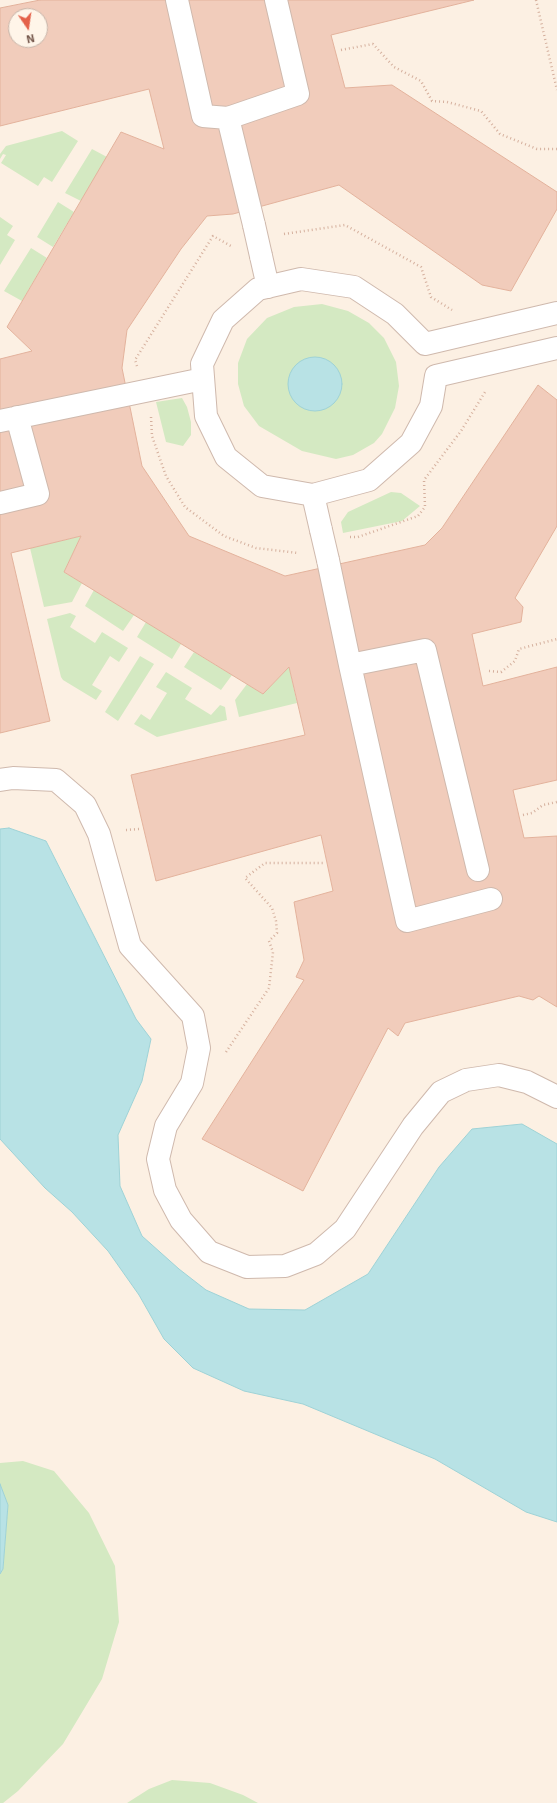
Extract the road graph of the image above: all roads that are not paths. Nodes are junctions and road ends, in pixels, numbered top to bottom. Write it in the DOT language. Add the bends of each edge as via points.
graph roads {
  1 [pos="177,0"];
  2 [pos="276,0"];
  3 [pos="228,118"];
  4 [pos="268,287"];
  5 [pos="557,313"];
  6 [pos="557,348"];
  7 [pos="203,379"];
  8 [pos="8,419"];
  9 [pos="313,495"];
  10 [pos="0,503"];
  11 [pos="350,665"];
  12 [pos="0,780"];
  13 [pos="478,870"];
  14 [pos="490,899"];
  15 [pos="557,1097"];
  1 -- 3 [label="lane" via="203,116"];
  2 -- 3 [label="lane" via="298,94"];
  3 -- 4 [label="lane, bridge"];
  4 -- 5 [label="lane" via="301,279 354,287 395,314 425,344"];
  4 -- 7 [label="lane" via="258,289 223,320 202,364"];
  6 -- 9 [label="lane" via="436,376 432,406 410,443 369,480"];
  7 -- 8 [label="lane"];
  7 -- 9 [label="lane" via="206,416 226,457 262,486"];
  8 -- 10 [label="lane" via="38,494"];
  9 -- 11 [label="lane, bridge"];
  11 -- 13 [label="lane" via="425,650"];
  11 -- 14 [label="lane" via="407,921"];
  12 -- 15 [label="lane" via="56,780 85,805 99,834 130,946 193,1016 199,1048 192,1084 166,1126 158,1159 165,1190 181,1220 209,1252 247,1267 285,1266 316,1254 345,1229 413,1126 441,1092 466,1080 499,1075 527,1082"];
}
